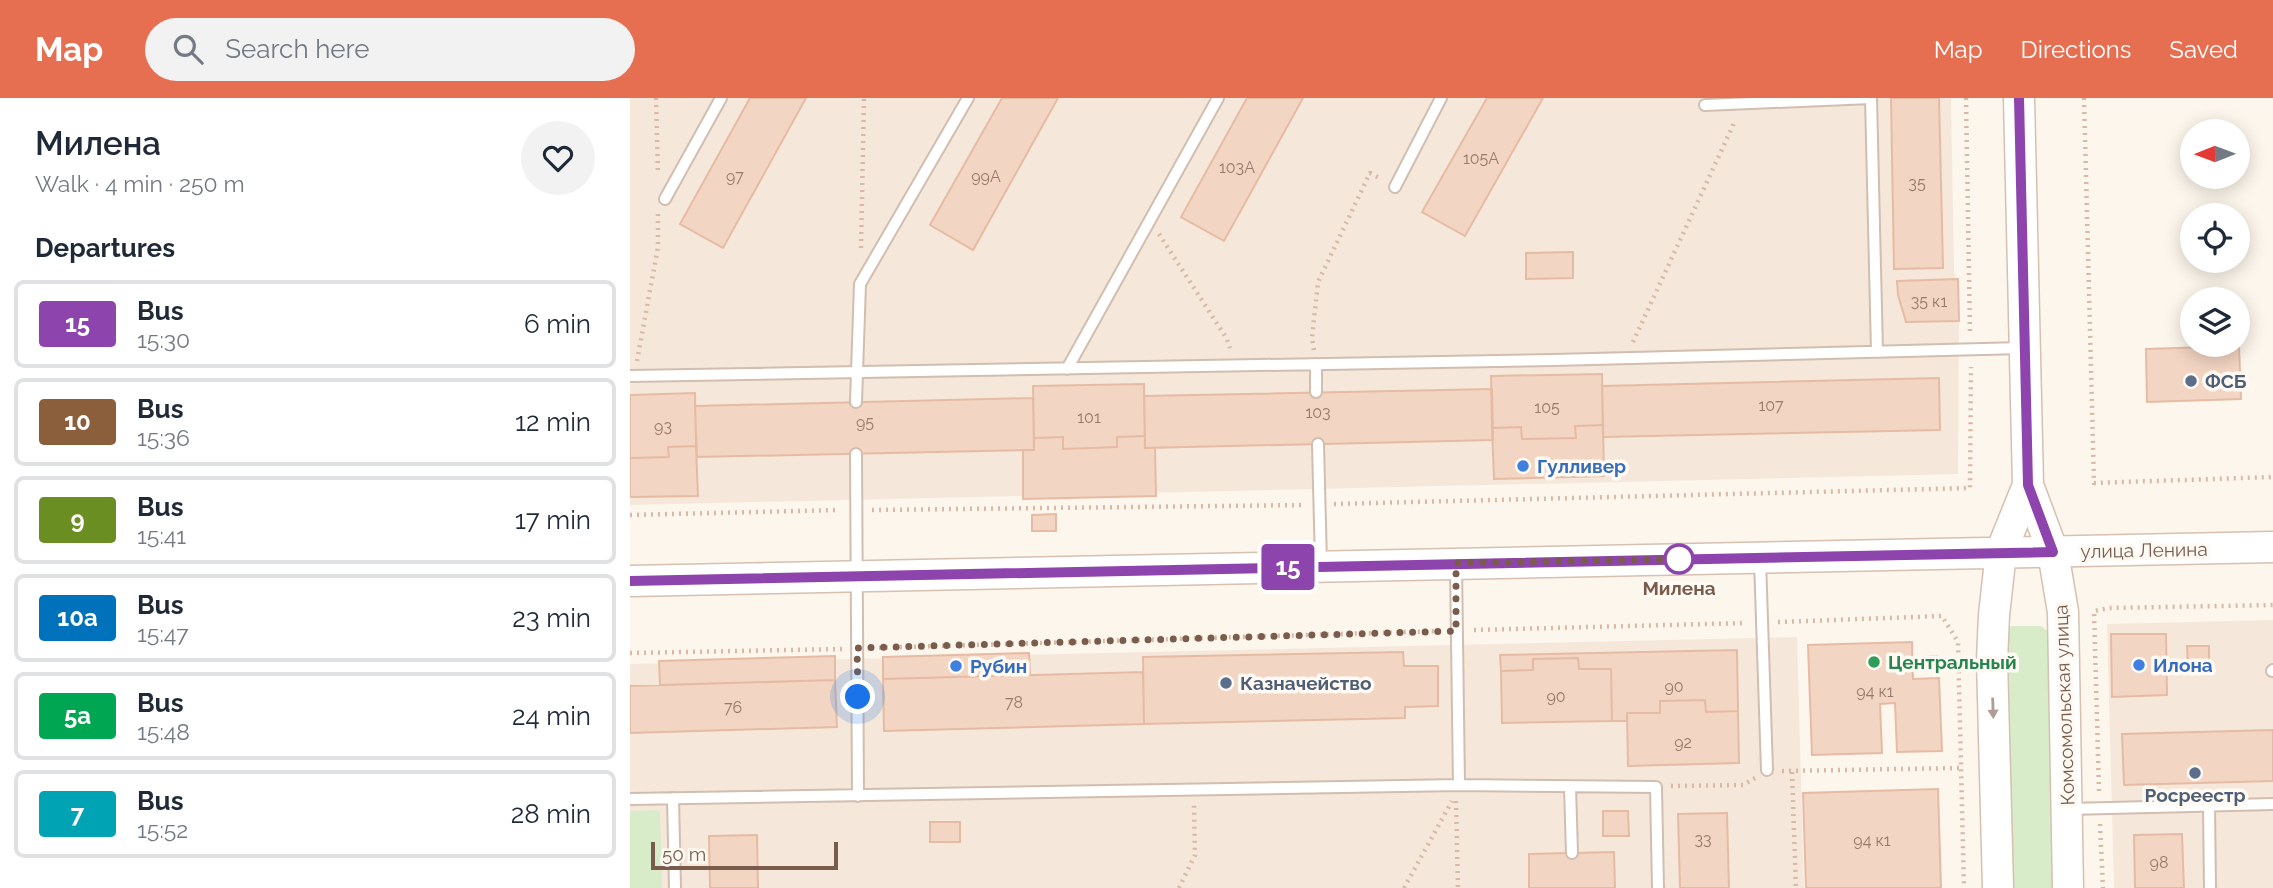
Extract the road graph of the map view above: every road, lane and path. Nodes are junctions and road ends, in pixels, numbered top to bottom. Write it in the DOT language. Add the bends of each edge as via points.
graph roads {
  1 [pos="656,98"];
  2 [pos="721,98"];
  3 [pos="864,98"];
  4 [pos="968,98"];
  5 [pos="1218,98"];
  6 [pos="1441,98"];
  7 [pos="1871,98"];
  8 [pos="1966,98"];
  9 [pos="2019,98"];
  10 [pos="2084,98"];
  11 [pos="1743,103"];
  12 [pos="1704,105"];
  13 [pos="658,175"];
  14 [pos="1395,187"];
  15 [pos="665,199"];
  16 [pos="658,212"];
  17 [pos="1150,220"];
  18 [pos="860,284"];
  19 [pos="2025,348"];
  20 [pos="1971,350"];
  21 [pos="1877,352"];
  22 [pos="1626,358"];
  23 [pos="1316,364"];
  24 [pos="1234,366"];
  25 [pos="1067,369"];
  26 [pos="855,372"];
  27 [pos="632,376"];
  28 [pos="1316,392"];
  29 [pos="856,402"];
  30 [pos="1318,444"];
  31 [pos="856,454"];
  32 [pos="2273,477"];
  33 [pos="2028,485"];
  34 [pos="1970,488"];
  35 [pos="2273,547"];
  36 [pos="2001,552"];
  37 [pos="2053,552"];
  38 [pos="1759,557"];
  39 [pos="1456,563"];
  40 [pos="1321,566"];
  41 [pos="857,576"];
  42 [pos="630,581"];
  43 [pos="2273,605"];
  44 [pos="1761,623"];
  45 [pos="1456,631"];
  46 [pos="857,648"];
  47 [pos="630,653"];
  48 [pos="1961,768"];
  49 [pos="1767,770"];
  50 [pos="1792,772"];
  51 [pos="1460,785"];
  52 [pos="1570,787"];
  53 [pos="1656,787"];
  54 [pos="1194,790"];
  55 [pos="858,796"];
  56 [pos="630,799"];
  57 [pos="673,799"];
  58 [pos="2273,804"];
  59 [pos="2209,806"];
  60 [pos="2100,808"];
  61 [pos="2067,809"];
  62 [pos="1572,853"];
  63 [pos="675,888"];
  64 [pos="1179,888"];
  65 [pos="1404,888"];
  66 [pos="1458,888"];
  67 [pos="1658,888"];
  68 [pos="1796,888"];
  69 [pos="1964,888"];
  70 [pos="1998,888"];
  71 [pos="2068,888"];
  72 [pos="2103,888"];
  73 [pos="2210,888"];
  1 -- 13 [label="path"];
  2 -- 15 [label="lane"];
  3 -- 18 [label="path"];
  4 -- 18 [label="lane"];
  5 -- 17 [label="lane"];
  6 -- 14 [label="lane"];
  7 -- 11 [label="lane"];
  7 -- 21 [label="lane"];
  8 -- 20 [label="path"];
  9 -- 19 [label="main road, Комсомольская улица"];
  10 -- 32 [label="path" via="2094,483"];
  11 -- 12 [label="lane"];
  11 -- 22 [label="path"];
  14 -- 23 [label="path" via="1370,173 1318,282 1312,338"];
  16 -- 27 [label="path" via="658,247"];
  17 -- 24 [label="path" via="1227,340"];
  17 -- 25 [label="lane"];
  18 -- 26 [label="lane"];
  19 -- 20 [label="lane"];
  19 -- 33 [label="main road, Комсомольская улица"];
  20 -- 21 [label="lane"];
  20 -- 34 [label="path"];
  21 -- 22 [label="lane"];
  22 -- 23 [label="lane"];
  23 -- 24 [label="lane"];
  23 -- 28 [label="lane"];
  24 -- 25 [label="lane"];
  25 -- 26 [label="lane"];
  26 -- 27 [label="lane"];
  26 -- 29 [label="lane"];
  30 -- 40 [label="lane"];
  31 -- 41 [label="lane"];
  33 -- 36 [label="main road, Комсомольская улица"];
  33 -- 37 [label="main road, Комсомольская улица"];
  35 -- 37 [label="main road, улица Ленина"];
  36 -- 37 [label="main road, улица Ленина"];
  36 -- 38 [label="main road, улица Ленина"];
  36 -- 70 [label="main road, Комсомольская улица, one-way" via="1992,660"];
  37 -- 61 [label="main road, Комсомольская улица" via="2064,628"];
  38 -- 39 [label="main road, улица Ленина"];
  38 -- 44 [label="lane"];
  39 -- 40 [label="main road, улица Ленина"];
  39 -- 45 [label="lane"];
  40 -- 41 [label="main road, улица Ленина"];
  41 -- 42 [label="main road, улица Ленина"];
  41 -- 46 [label="lane"];
  43 -- 60 [label="path" via="2094,611"];
  44 -- 45 [label="path"];
  44 -- 48 [label="path" via="1942,616 1958,642"];
  44 -- 49 [label="lane"];
  45 -- 46 [label="path"];
  45 -- 51 [label="lane"];
  46 -- 47 [label="path"];
  46 -- 55 [label="lane"];
  48 -- 50 [label="path"];
  48 -- 69 [label="path"];
  49 -- 50 [label="path"];
  49 -- 53 [label="path" via="1744,785"];
  50 -- 68 [label="path"];
  51 -- 52 [label="lane"];
  51 -- 54 [label="lane"];
  52 -- 53 [label="lane"];
  52 -- 62 [label="lane"];
  53 -- 67 [label="lane"];
  54 -- 55 [label="lane"];
  54 -- 64 [label="path" via="1195,855"];
  55 -- 57 [label="lane"];
  56 -- 57 [label="lane"];
  57 -- 63 [label="lane"];
  58 -- 59 [label="lane"];
  59 -- 60 [label="lane"];
  59 -- 73 [label="lane"];
  60 -- 61 [label="lane"];
  60 -- 72 [label="path"];
  61 -- 71 [label="main road, Комсомольская улица"];
  65 -- 66 [label="path" via="1455,794"];
}
